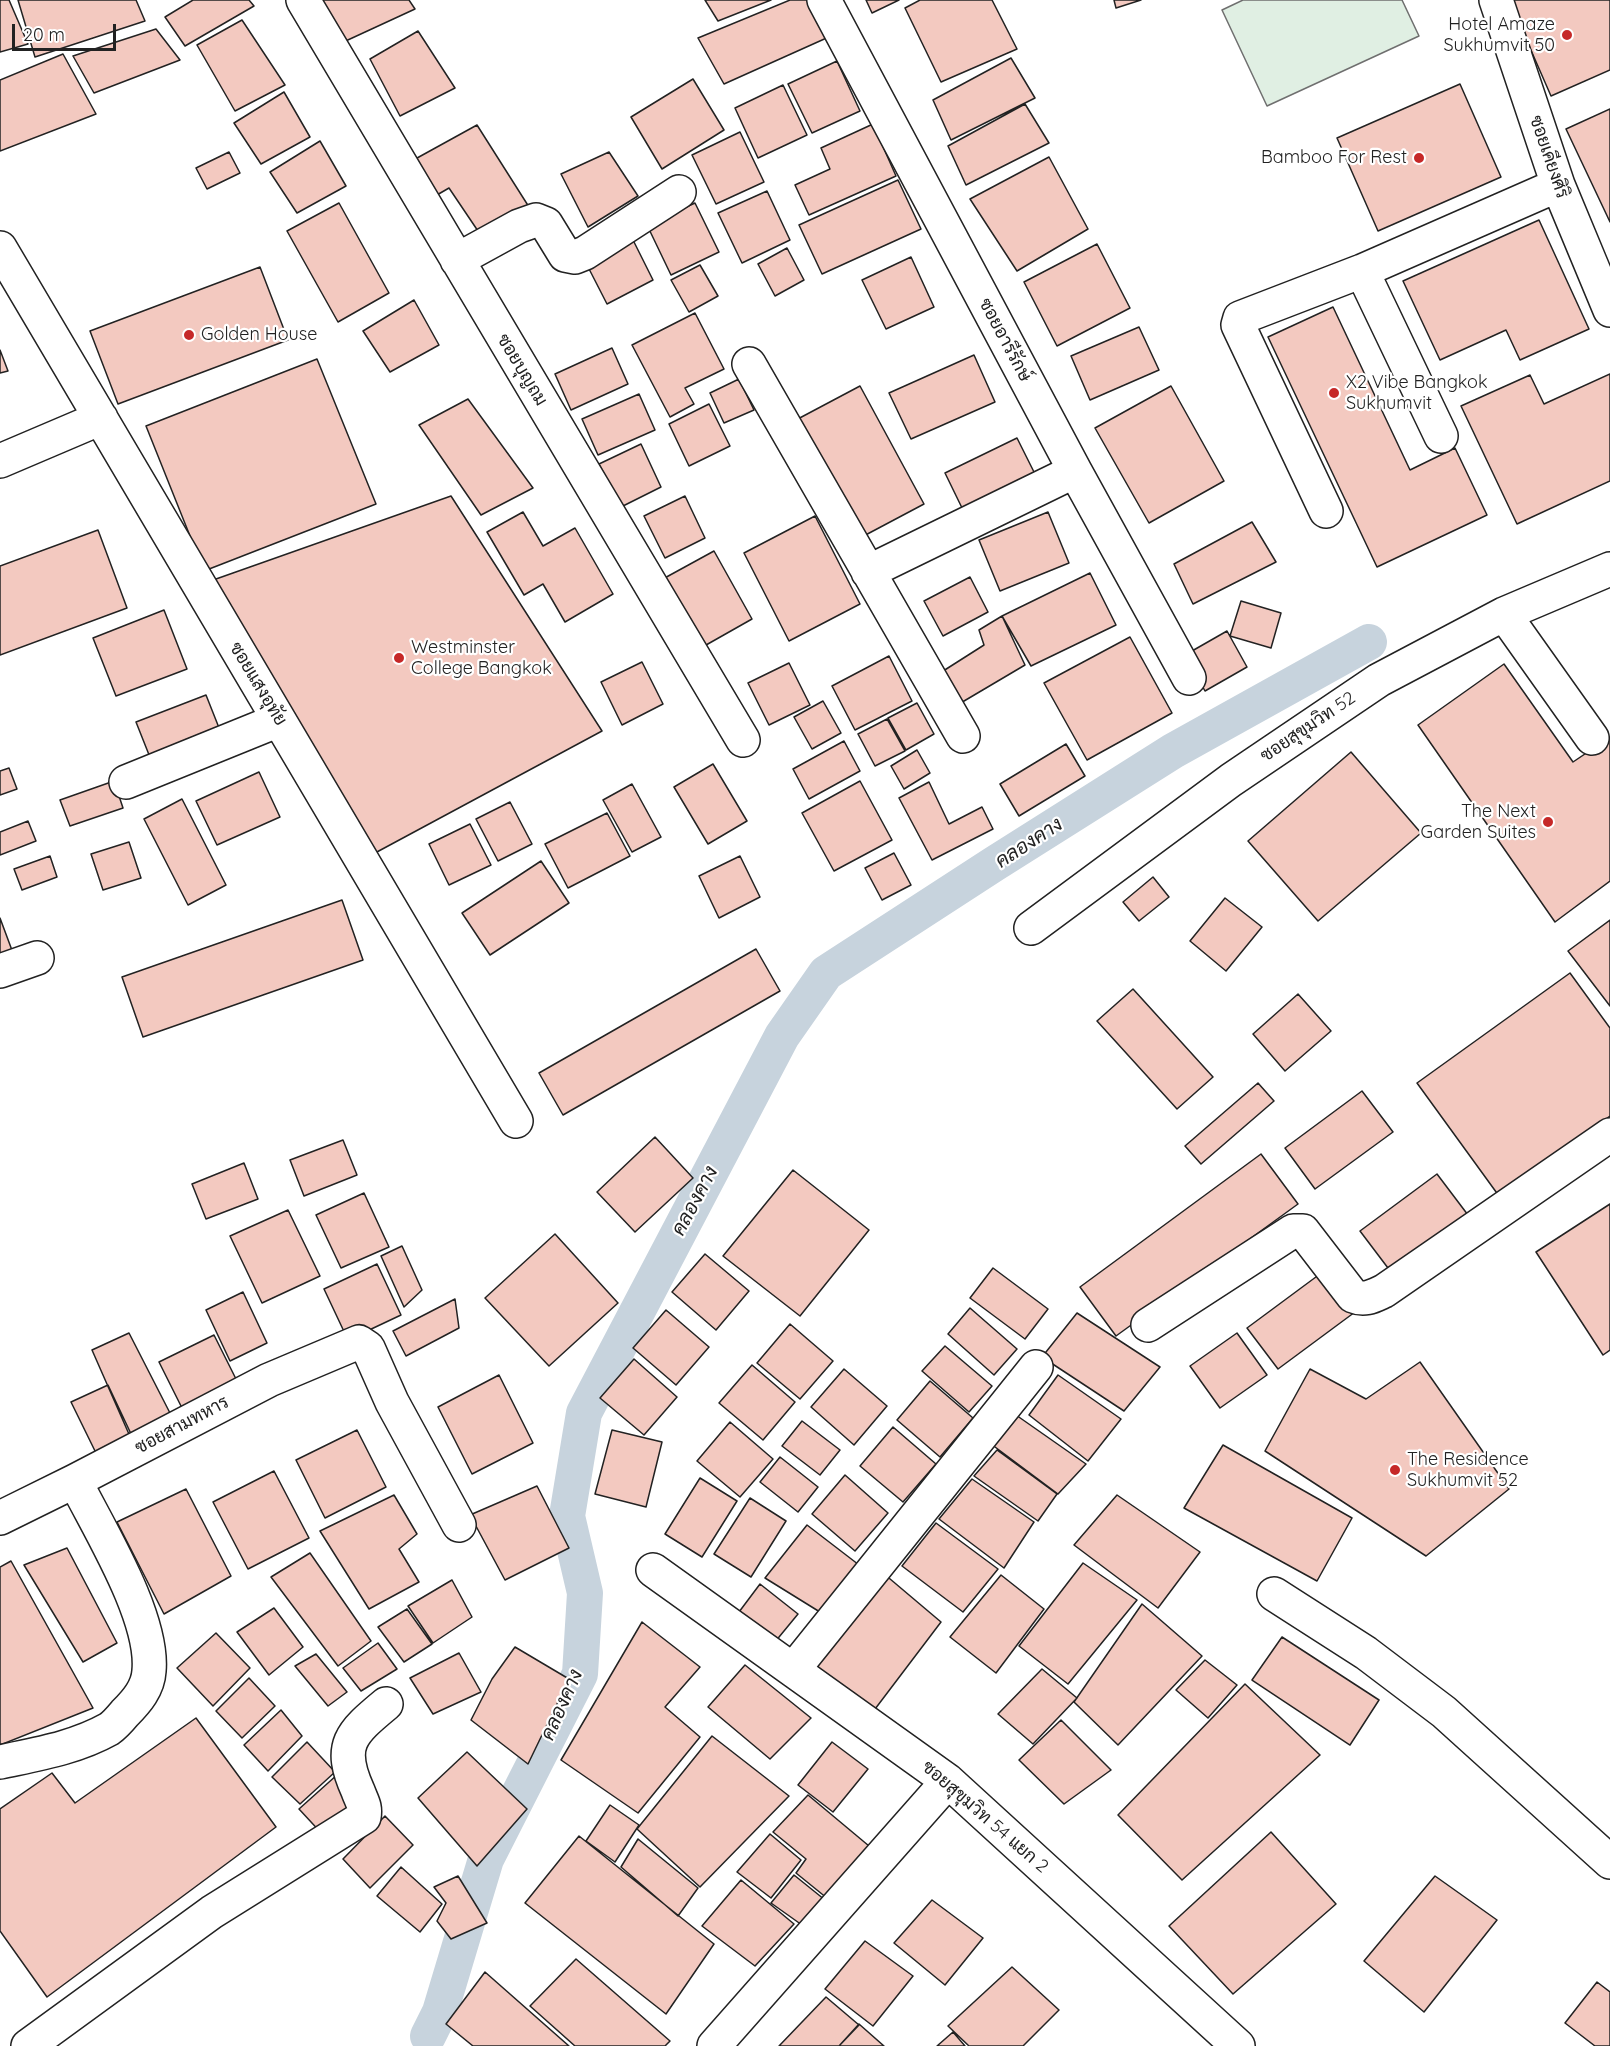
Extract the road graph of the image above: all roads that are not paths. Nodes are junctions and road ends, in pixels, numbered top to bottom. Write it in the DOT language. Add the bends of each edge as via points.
graph roads {
  1 [pos="303,0"];
  2 [pos="824,0"];
  3 [pos="1496,0"];
  4 [pos="1558,185"];
  5 [pos="679,192"];
  6 [pos="0,248"];
  7 [pos="457,260"];
  8 [pos="1362,271"];
  9 [pos="1610,310"];
  10 [pos="748,364"];
  11 [pos="100,418"];
  12 [pos="1441,436"];
  13 [pos="0,461"];
  14 [pos="1075,471"];
  15 [pos="1326,511"];
  16 [pos="1610,569"];
  17 [pos="868,572"];
  18 [pos="1504,614"];
  19 [pos="1189,678"];
  20 [pos="279,720"];
  21 [pos="963,736"];
  22 [pos="1592,738"];
  23 [pos="743,740"];
  24 [pos="126,782"];
  25 [pos="1031,928"];
  26 [pos="37,958"];
  27 [pos="0,971"];
  28 [pos="516,1121"];
  29 [pos="1610,1136"];
  30 [pos="1148,1325"];
  31 [pos="1036,1367"];
  32 [pos="75,1481"];
  33 [pos="4,1506"];
  34 [pos="459,1525"];
  35 [pos="654,1570"];
  36 [pos="1274,1594"];
  37 [pos="793,1670"];
  38 [pos="386,1704"];
  39 [pos="0,1762"];
  40 [pos="948,1781"];
  41 [pos="1610,1862"];
  42 [pos="720,2044"];
  43 [pos="28,2046"];
  44 [pos="1238,2046"];
  1 -- 7 [label="street, ซอยบุญถม"];
  2 -- 14 [label="street, ซอยอารีรักษ์"];
  3 -- 4 [label="street, ซอยเคียงศิริ"];
  4 -- 8 [label="street"];
  4 -- 9 [label="street, ซอยเคียงศิริ"];
  5 -- 7 [label="street" via="575,257 565,255 546,224 536,220"];
  6 -- 11 [label="street, ซอยแสงอุทัย"];
  7 -- 23 [label="street, ซอยบุญถม"];
  8 -- 12 [label="street"];
  8 -- 15 [label="street" via="1241,317 1238,325"];
  10 -- 17 [label="street"];
  11 -- 13 [label="street"];
  11 -- 20 [label="street, ซอยแสงอุทัย"];
  14 -- 17 [label="street"];
  14 -- 19 [label="street, ซอยอารีรักษ์"];
  16 -- 18 [label="street, ซอยสุขุมวิท 52"];
  17 -- 21 [label="street"];
  18 -- 22 [label="street"];
  18 -- 25 [label="street, ซอยสุขุมวิท 52" via="1379,680 1296,734"];
  20 -- 24 [label="street"];
  20 -- 28 [label="street, ซอยแสงอุทัย"];
  26 -- 27 [label="street"];
  29 -- 30 [label="street" via="1370,1298 1353,1296 1303,1231 1298,1230"];
  31 -- 37 [label="street"];
  32 -- 33 [label="street, ซอยสามทหาร"];
  32 -- 34 [label="street, ซอยสามทหาร" via="269,1380 362,1343"];
  32 -- 39 [label="street" via="123,1574 145,1632 149,1670 145,1687 111,1728 76,1745"];
  35 -- 37 [label="street, ซอยสุขุมวิท 54 แยก 2"];
  36 -- 41 [label="street" via="1366,1653 1444,1712"];
  37 -- 40 [label="street, ซอยสุขุมวิท 54 แยก 2"];
  38 -- 43 [label="street" via="359,1726 347,1753 366,1808 364,1817 212,1912"];
  40 -- 42 [label="street"];
  40 -- 44 [label="street, ซอยสุขุมวิท 54 แยก 2"];
}
